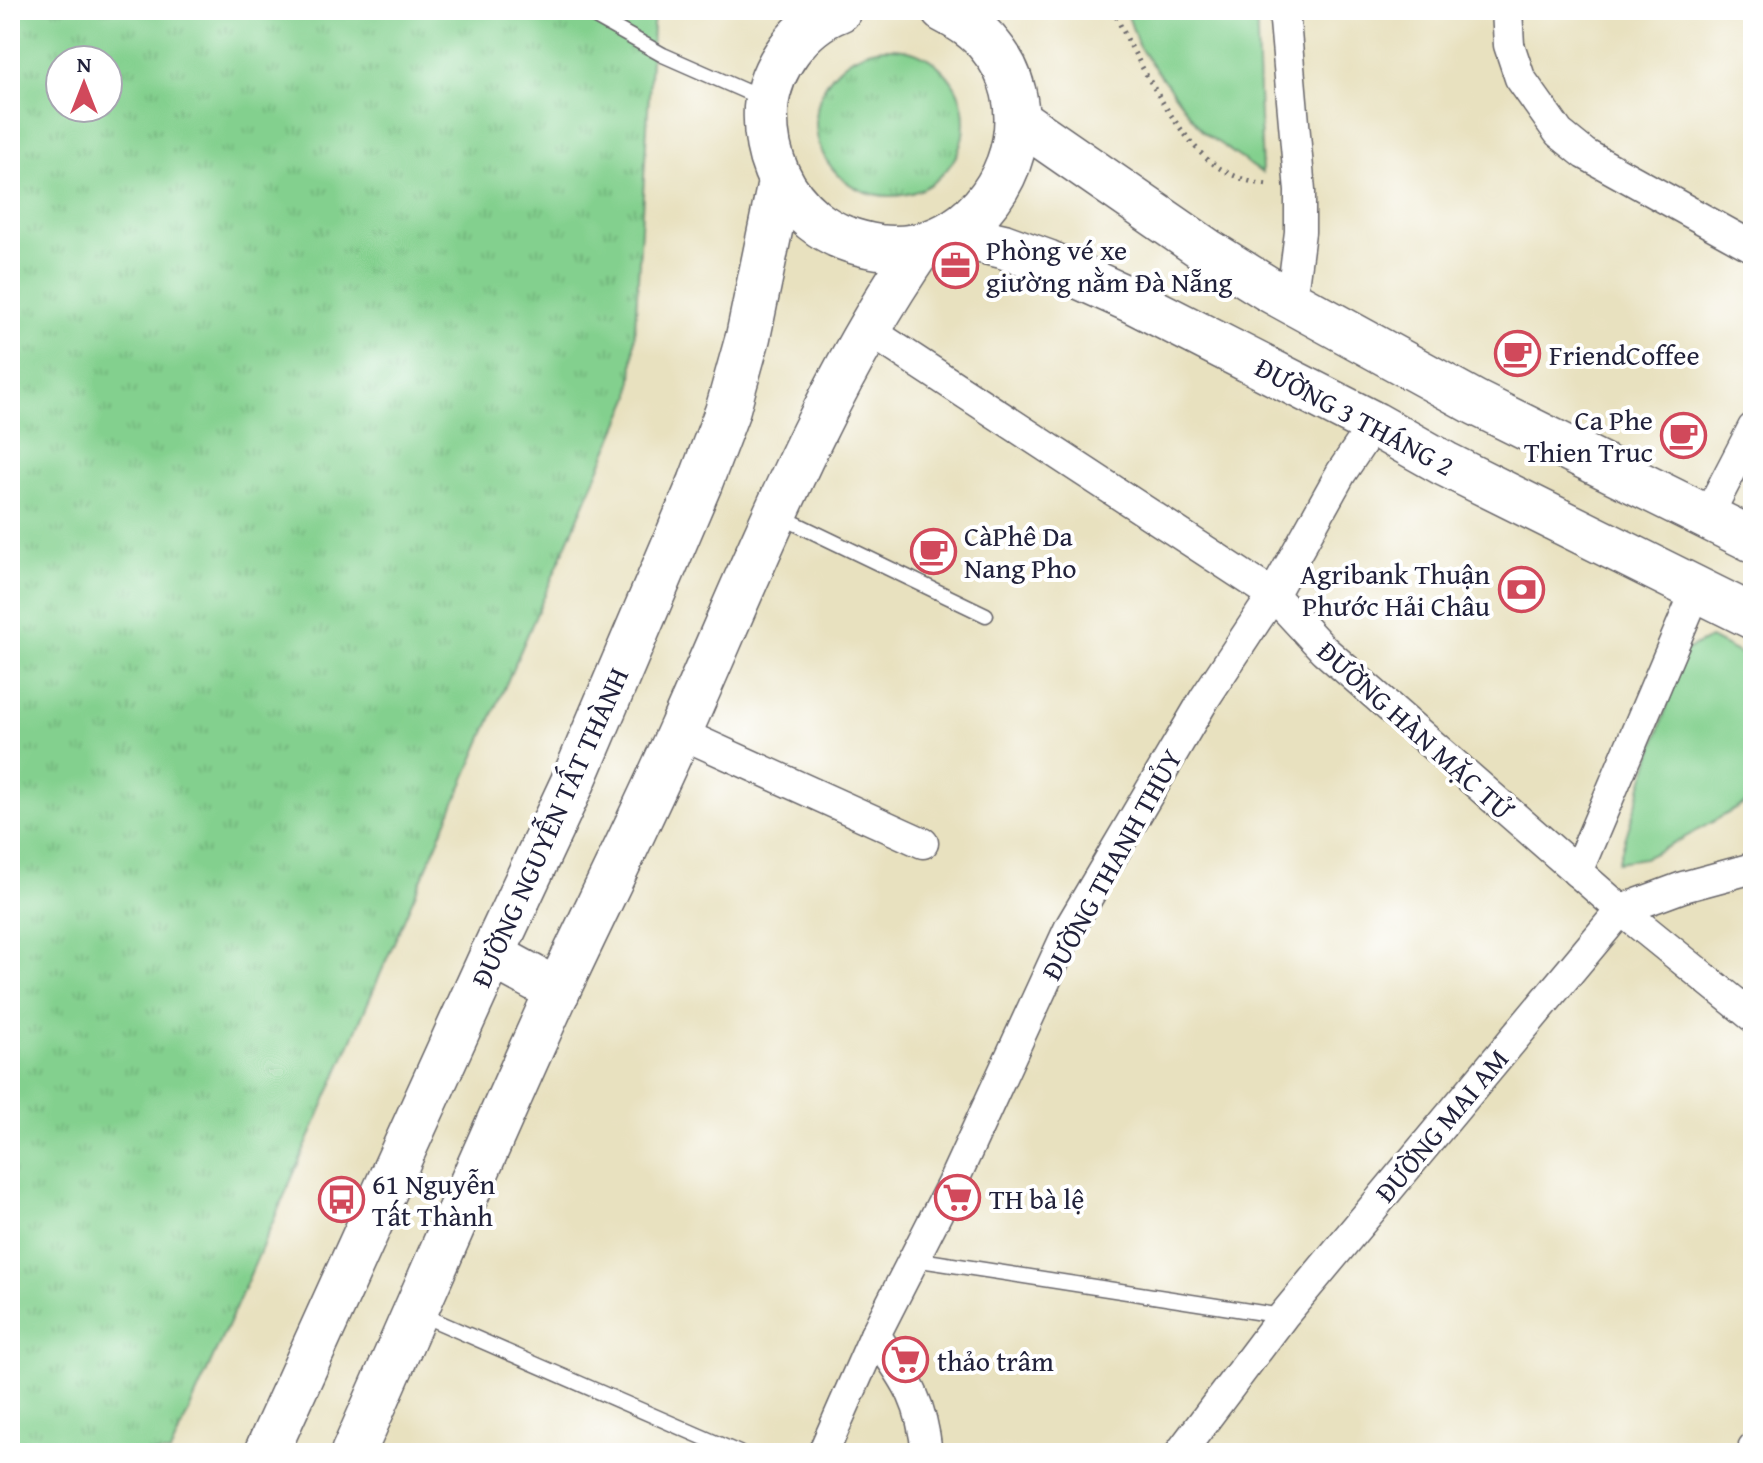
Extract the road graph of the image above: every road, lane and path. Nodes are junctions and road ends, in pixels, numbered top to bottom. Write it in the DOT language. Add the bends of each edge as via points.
graph roads {
  1 [pos="583,10"];
  2 [pos="793,10"];
  3 [pos="839,10"];
  4 [pos="943,10"];
  5 [pos="1113,10"];
  6 [pos="1284,10"];
  7 [pos="1507,10"];
  8 [pos="986,29"];
  9 [pos="774,81"];
  10 [pos="1017,119"];
  11 [pos="780,182"];
  12 [pos="1300,191"];
  13 [pos="936,239"];
  14 [pos="1753,247"];
  15 [pos="1291,302"];
  16 [pos="867,329"];
  17 [pos="1374,424"];
  18 [pos="1753,428"];
  19 [pos="776,514"];
  20 [pos="1733,530"];
  21 [pos="1703,592"];
  22 [pos="1273,595"];
  23 [pos="986,615"];
  24 [pos="1753,617"];
  25 [pos="680,733"];
  26 [pos="923,843"];
  27 [pos="1753,868"];
  28 [pos="1577,872"];
  29 [pos="1621,910"];
  30 [pos="492,955"];
  31 [pos="558,991"];
  32 [pos="1753,1017"];
  33 [pos="914,1259"];
  34 [pos="416,1312"];
  35 [pos="1283,1316"];
  36 [pos="875,1335"];
  37 [pos="1753,1435"];
  38 [pos="1753,1449"];
  39 [pos="266,1453"];
  40 [pos="353,1453"];
  41 [pos="739,1453"];
  42 [pos="823,1453"];
  43 [pos="927,1453"];
  44 [pos="1180,1453"];
  1 -- 9 [label="lane" via="663,55"];
  2 -- 9 [label="main road"];
  3 -- 9 [label="main road" via="803,34"];
  4 -- 8 [label="main road"];
  5 -- 12 [label="path" via="1133,52 1207,159 1246,182"];
  6 -- 12 [label="street"];
  7 -- 14 [label="street" via="1509,45 1520,78 1559,133 1585,154"];
  8 -- 10 [label="main road" via="1009,82"];
  9 -- 11 [label="main road" via="765,129"];
  10 -- 13 [label="main road" via="1013,154 1000,186 979,213"];
  10 -- 15 [label="main road"];
  11 -- 13 [label="main road, ĐƯỜNG 3 THÁNG 2" via="799,209 825,230 856,244 889,248"];
  11 -- 30 [label="main road, ĐƯỜNG NGUYỄN TẤT THÀNH" via="727,412 572,784"];
  12 -- 15 [label="street"];
  13 -- 16 [label="main road"];
  13 -- 17 [label="main road, ĐƯỜNG 3 THÁNG 2" via="1003,246 1047,262"];
  15 -- 20 [label="main road" via="1476,403"];
  16 -- 19 [label="main road"];
  16 -- 22 [label="street, ĐƯỜNG HÀN MẶC TỬ"];
  17 -- 21 [label="main road, ĐƯỜNG 3 THÁNG 2"];
  17 -- 22 [label="street, ĐƯỜNG THANH THỦY"];
  18 -- 20 [label="street"];
  19 -- 23 [label="lane"];
  19 -- 25 [label="main road"];
  21 -- 24 [label="main road, ĐƯỜNG 3 THÁNG 2"];
  21 -- 28 [label="street"];
  22 -- 28 [label="street, ĐƯỜNG HÀN MẶC TỬ" via="1324,650"];
  22 -- 33 [label="street, ĐƯỜNG THANH THỦY" via="1205,698 1070,927"];
  25 -- 26 [label="street"];
  25 -- 31 [label="main road"];
  27 -- 29 [label="street, ĐƯỜNG MAI AM"];
  28 -- 29 [label="street, ĐƯỜNG HÀN MẶC TỬ"];
  29 -- 32 [label="street, ĐƯỜNG HÀN MẶC TỬ"];
  29 -- 35 [label="street, ĐƯỜNG MAI AM"];
  30 -- 31 [label="main road"];
  30 -- 39 [label="main road, ĐƯỜNG NGUYỄN TẤT THÀNH"];
  31 -- 34 [label="main road"];
  33 -- 35 [label="lane"];
  33 -- 36 [label="street, ĐƯỜNG THANH THỦY"];
  34 -- 40 [label="main road"];
  34 -- 41 [label="lane"];
  35 -- 44 [label="street, ĐƯỜNG MAI AM"];
  36 -- 42 [label="street, ĐƯỜNG THANH THỦY"];
  36 -- 43 [label="street" via="911,1387 923,1419"];
  37 -- 38 [label="lane" via="1746,1444"];
}
